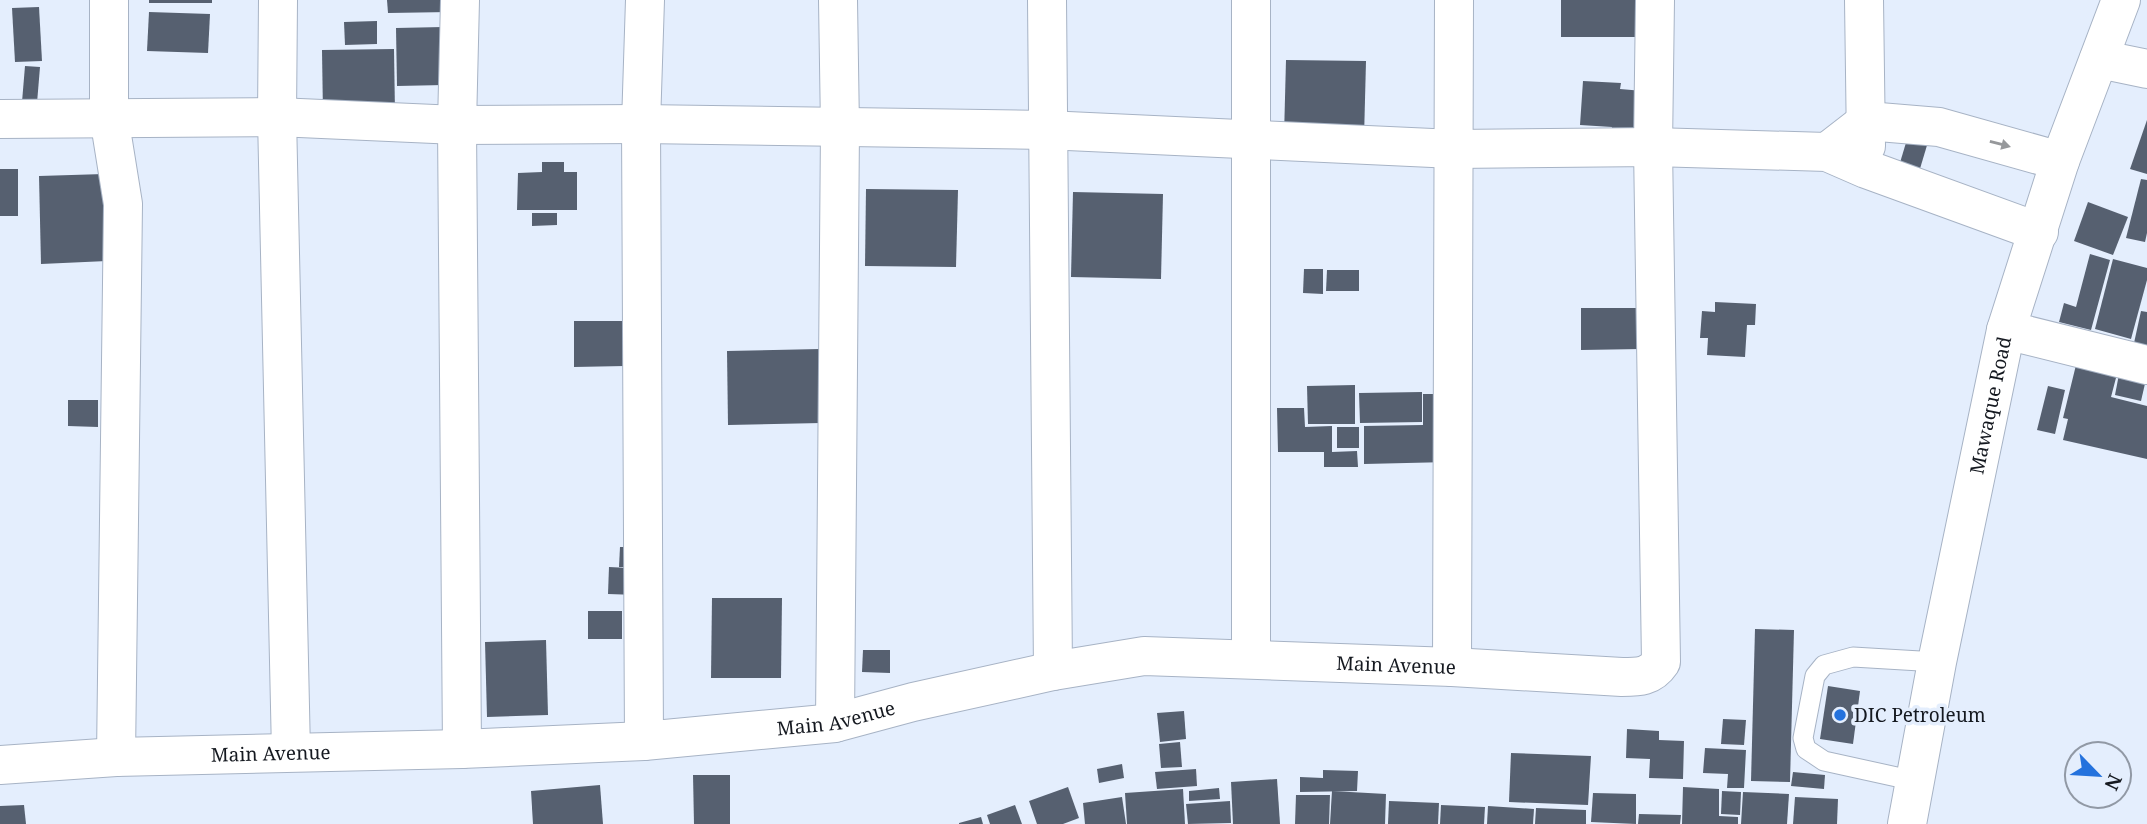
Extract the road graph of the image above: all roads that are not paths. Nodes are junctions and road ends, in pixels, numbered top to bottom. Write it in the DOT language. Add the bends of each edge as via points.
graph roads {
  1 [pos="109,0"];
  2 [pos="278,0"];
  3 [pos="460,0"];
  4 [pos="645,0"];
  5 [pos="838,0"];
  6 [pos="1047,0"];
  7 [pos="1251,0"];
  8 [pos="1454,0"];
  9 [pos="1656,0"];
  10 [pos="1864,0"];
  11 [pos="2121,0"];
  12 [pos="2099,59"];
  13 [pos="2147,69"];
  14 [pos="109,117"];
  15 [pos="277,117"];
  16 [pos="0,119"];
  17 [pos="1867,121"];
  18 [pos="641,124"];
  19 [pos="457,125"];
  20 [pos="840,128"];
  21 [pos="1046,130"];
  22 [pos="1251,138"];
  23 [pos="1653,147"];
  24 [pos="1454,149"];
  25 [pos="1827,152"];
  26 [pos="2060,161"];
  27 [pos="1866,169"];
  28 [pos="2039,232"];
  29 [pos="2006,330"];
  30 [pos="2147,365"];
  31 [pos="1251,659"];
  32 [pos="1937,662"];
  33 [pos="1452,667"];
  34 [pos="1053,671"];
  35 [pos="835,723"];
  36 [pos="644,741"];
  37 [pos="462,749"];
  38 [pos="291,752"];
  39 [pos="116,757"];
  40 [pos="0,765"];
  41 [pos="1915,781"];
  42 [pos="1907,824"];
  1 -- 14 [label="street"];
  2 -- 15 [label="street"];
  3 -- 19 [label="street"];
  4 -- 18 [label="street"];
  5 -- 20 [label="street"];
  6 -- 21 [label="street"];
  7 -- 22 [label="street"];
  8 -- 24 [label="street"];
  9 -- 23 [label="street"];
  10 -- 17 [label="street"];
  11 -- 12 [label="street, Mawaque Road"];
  12 -- 13 [label="street"];
  12 -- 26 [label="street, Mawaque Road"];
  14 -- 15 [label="street"];
  14 -- 16 [label="street"];
  14 -- 39 [label="street" via="123,204"];
  15 -- 19 [label="street"];
  15 -- 38 [label="street"];
  17 -- 25 [label="street"];
  17 -- 26 [label="street, one-way" via="1940,127"];
  17 -- 27 [label="street"];
  18 -- 19 [label="street"];
  18 -- 20 [label="street"];
  18 -- 36 [label="street"];
  19 -- 37 [label="street"];
  20 -- 21 [label="street"];
  20 -- 35 [label="street"];
  21 -- 22 [label="street"];
  21 -- 34 [label="street"];
  22 -- 24 [label="street"];
  22 -- 31 [label="street"];
  23 -- 24 [label="street"];
  23 -- 25 [label="street"];
  23 -- 33 [label="street, Main Avenue" via="1661,662 1654,672 1641,677"];
  24 -- 33 [label="street"];
  25 -- 27 [label="street"];
  26 -- 28 [label="street, Mawaque Road"];
  27 -- 28 [label="street"];
  28 -- 29 [label="street, Mawaque Road"];
  29 -- 30 [label="street"];
  29 -- 32 [label="street, Mawaque Road"];
  31 -- 33 [label="street, Main Avenue"];
  31 -- 34 [label="street, Main Avenue" via="1144,656"];
  32 -- 41 [label="street, Mawaque Road"];
  32 -- 41 [label="lane" via="1853,657 1825,665 1815,676 1803,738 1806,749 1824,761"];
  34 -- 35 [label="street, Main Avenue"];
  35 -- 36 [label="street, Main Avenue"];
  36 -- 37 [label="street, Main Avenue"];
  37 -- 38 [label="street, Main Avenue"];
  38 -- 39 [label="street, Main Avenue"];
  39 -- 40 [label="street, Main Avenue"];
  41 -- 42 [label="street, Mawaque Road"];
}
